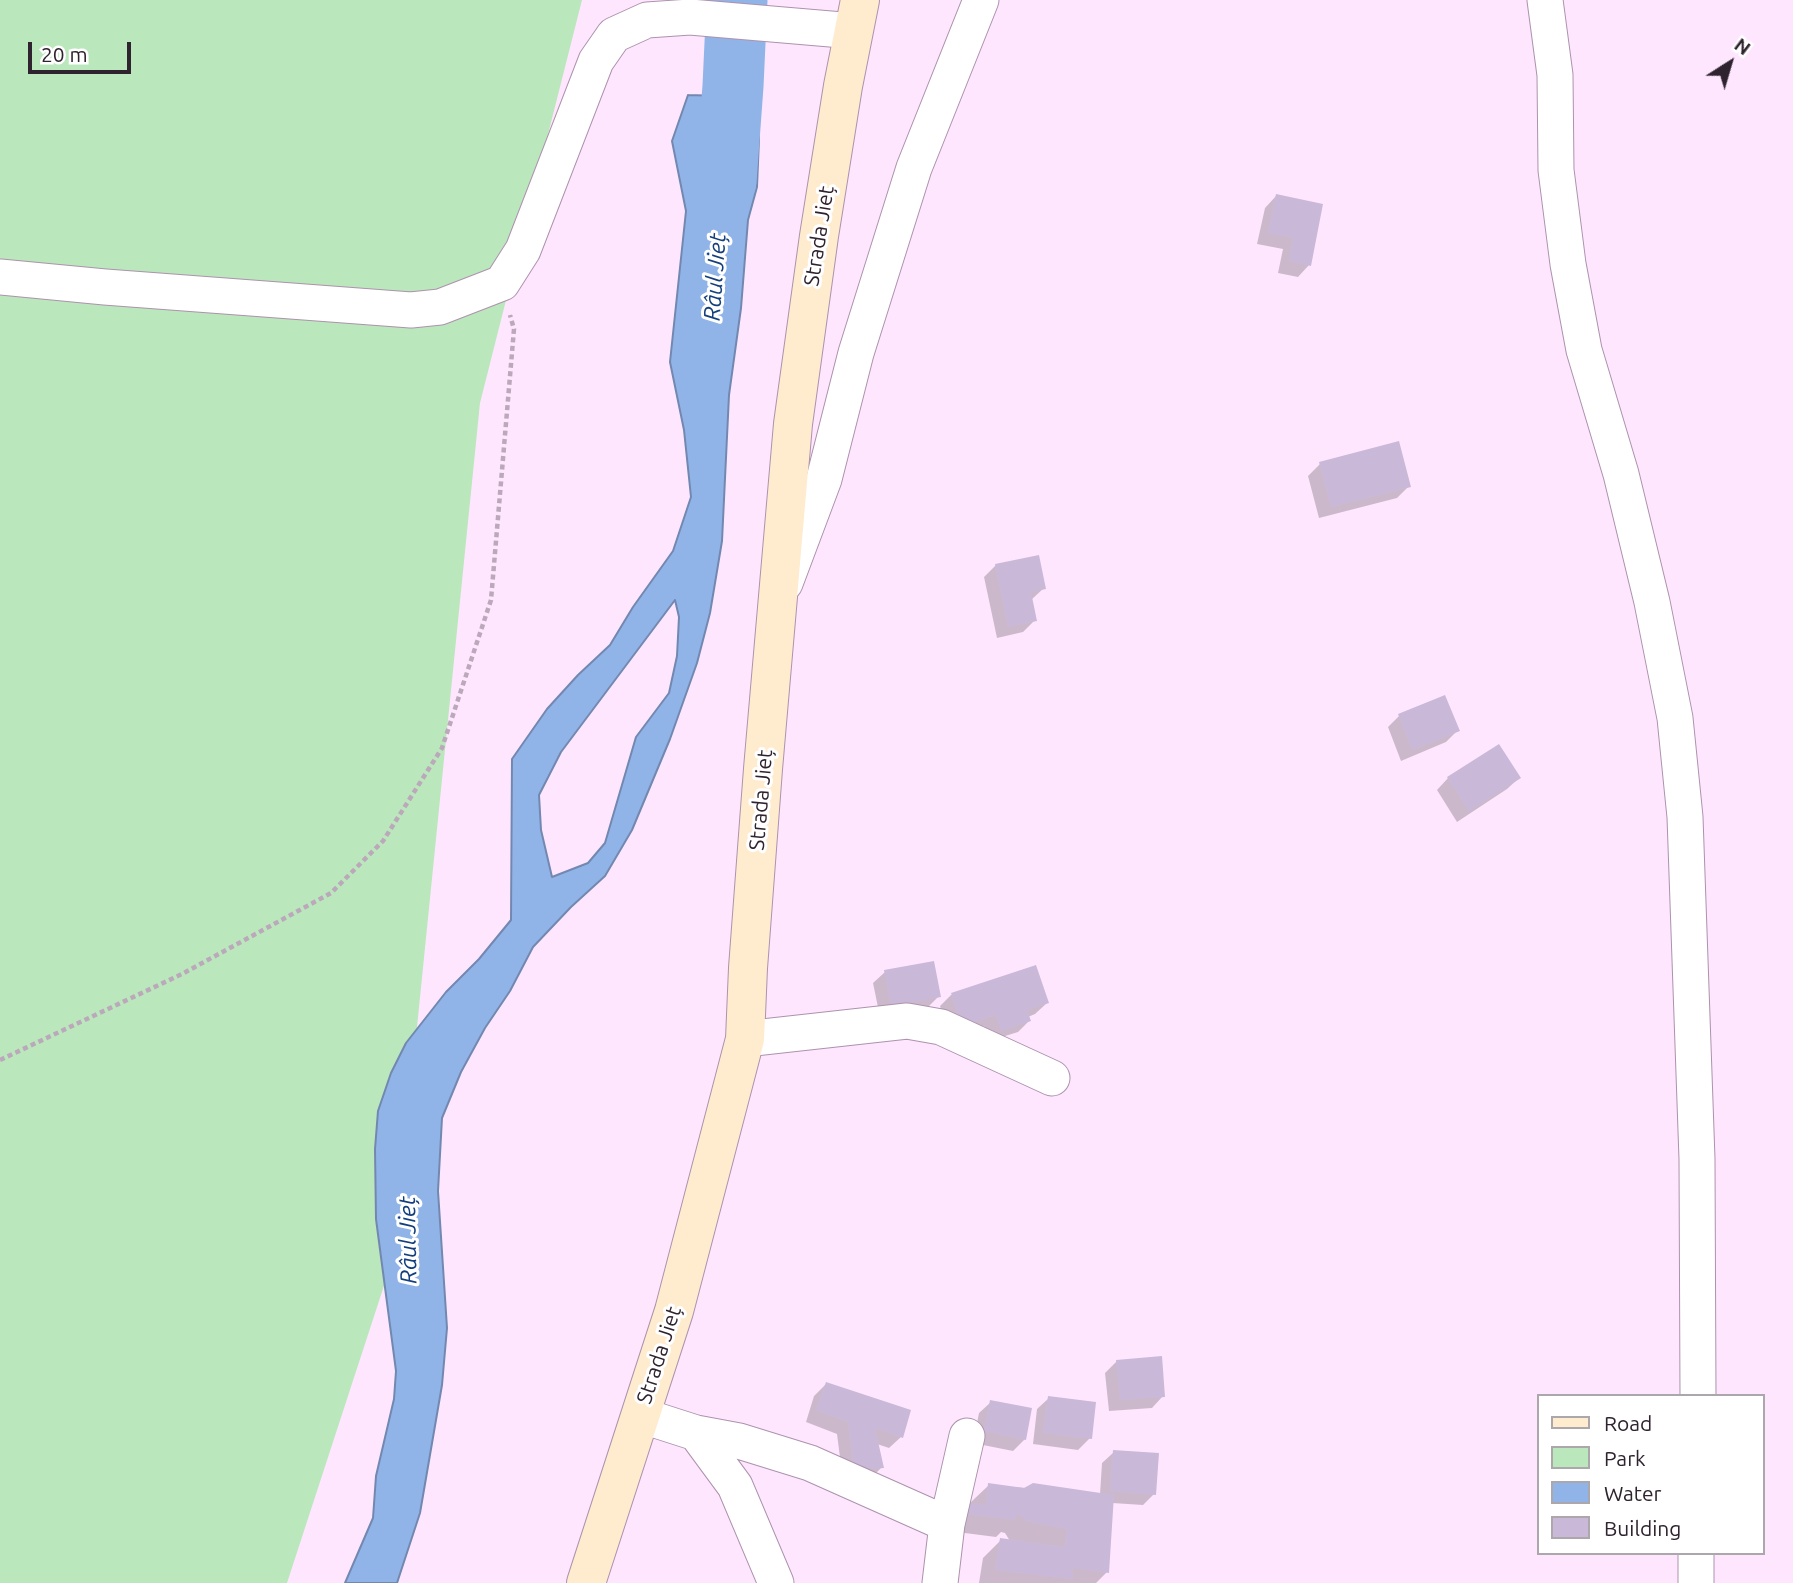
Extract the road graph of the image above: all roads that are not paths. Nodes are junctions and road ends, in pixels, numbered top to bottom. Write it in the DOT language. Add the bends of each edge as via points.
graph roads {
  1 [pos="981,0"];
  2 [pos="1545,0"];
  3 [pos="857,15"];
  4 [pos="0,277"];
  5 [pos="778,603"];
  6 [pos="746,1039"];
  7 [pos="1052,1078"];
  8 [pos="1698,1394"];
  9 [pos="640,1415"];
  10 [pos="696,1433"];
  11 [pos="967,1436"];
  12 [pos="947,1524"];
  13 [pos="1696,1555"];
  14 [pos="586,1583"];
  15 [pos="776,1583"];
  16 [pos="940,1583"];
  17 [pos="1696,1583"];
  1 -- 5 [label="street" via="914,167 856,353 824,479"];
  2 -- 8 [label="street" via="1555,75 1556,170 1567,264 1584,351 1621,474 1652,603 1675,718 1685,817 1697,1158"];
  3 -- 4 [label="street" via="787,25 690,17 647,20 614,35 596,61 523,250 502,283 440,307 411,310"];
  3 -- 5 [label="main road, Strada Jieț" via="818,236 794,411"];
  5 -- 6 [label="main road, Strada Jieț"];
  6 -- 7 [label="street" via="907,1021 941,1027"];
  6 -- 9 [label="main road, Strada Jieț" via="674,1311"];
  9 -- 10 [label="street"];
  9 -- 14 [label="main road, Strada Jieț"];
  10 -- 12 [label="street" via="810,1463"];
  10 -- 15 [label="street" via="735,1486"];
  11 -- 12 [label="street"];
  12 -- 16 [label="street"];
  13 -- 17 [label="street"];
}
